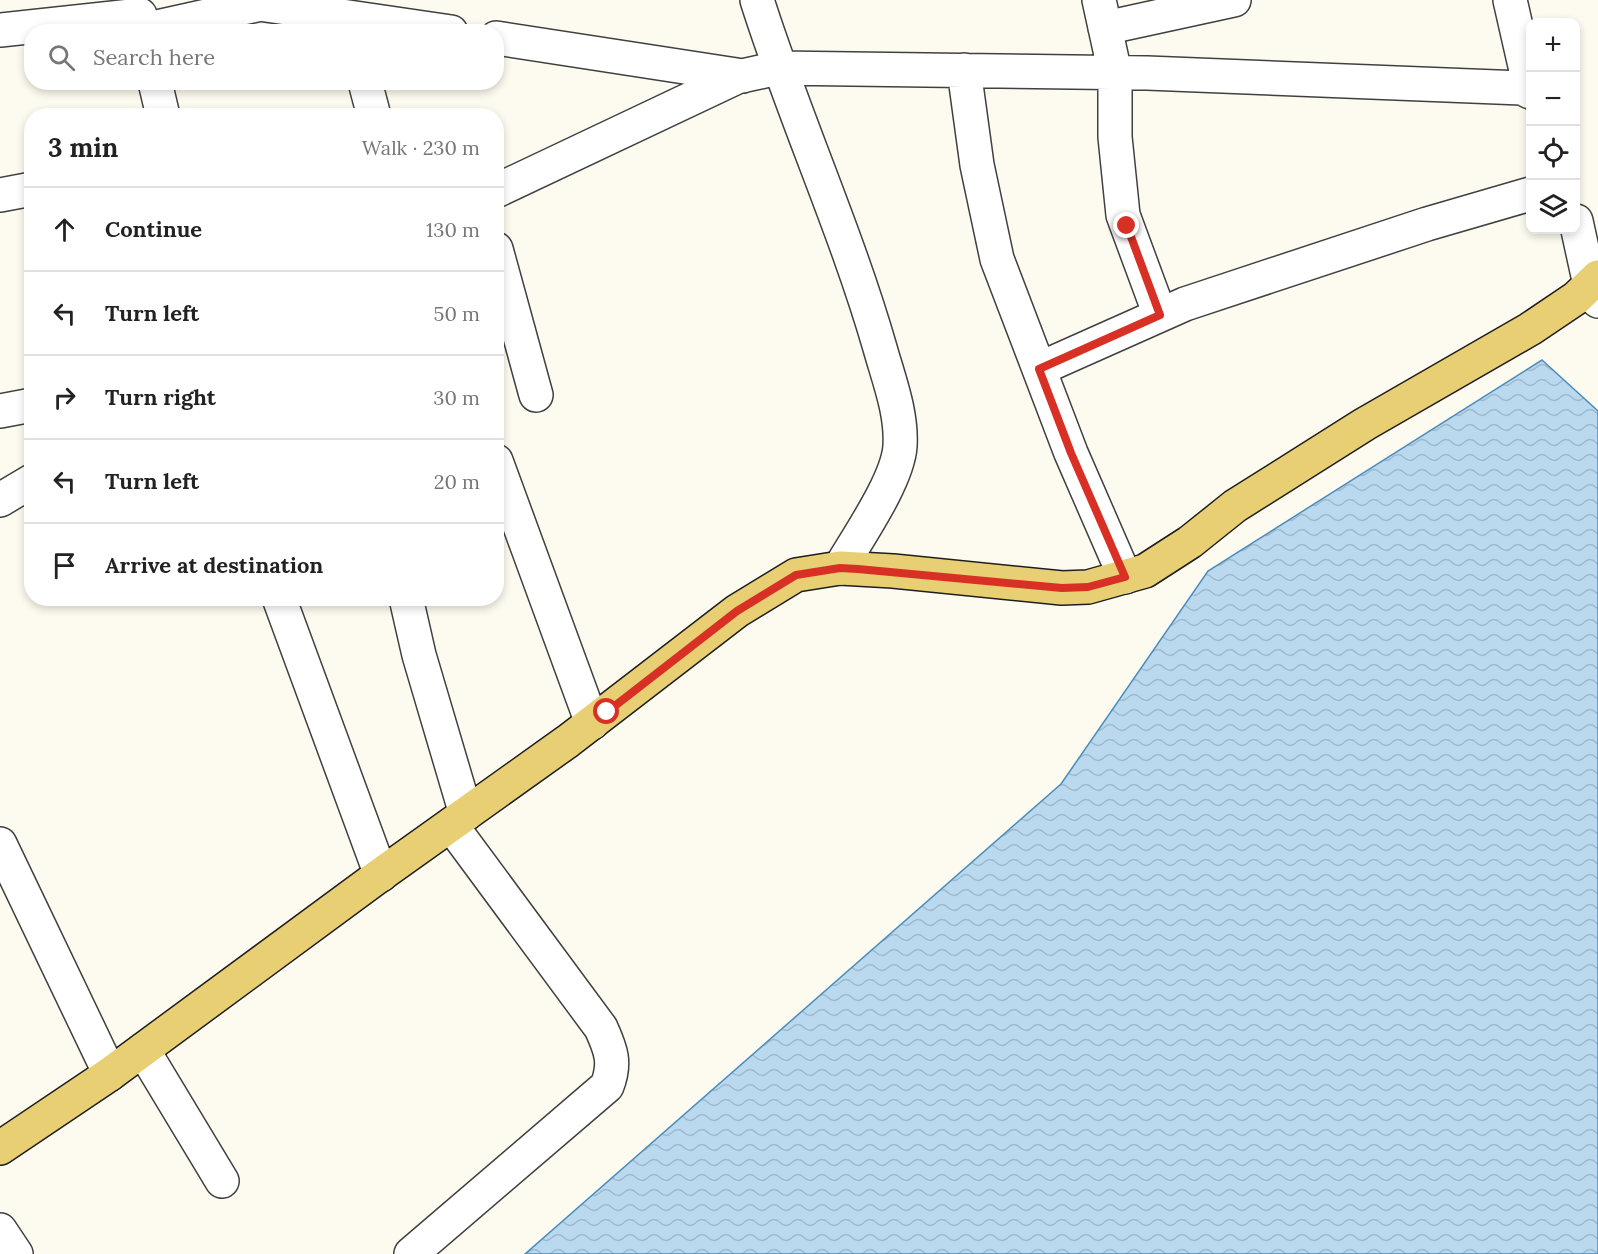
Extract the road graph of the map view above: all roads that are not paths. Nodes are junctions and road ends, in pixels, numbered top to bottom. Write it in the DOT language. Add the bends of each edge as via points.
graph roads {
  1 [pos="758,0"];
  2 [pos="1234,0"];
  3 [pos="1510,0"];
  4 [pos="269,2"];
  5 [pos="1102,14"];
  6 [pos="141,19"];
  7 [pos="77,24"];
  8 [pos="350,24"];
  9 [pos="24,28"];
  10 [pos="0,30"];
  11 [pos="504,39"];
  12 [pos="778,68"];
  13 [pos="964,70"];
  14 [pos="1526,72"];
  15 [pos="1115,73"];
  16 [pos="743,76"];
  17 [pos="1526,89"];
  18 [pos="157,90"];
  19 [pos="367,90"];
  20 [pos="160,108"];
  21 [pos="372,108"];
  22 [pos="504,187"];
  23 [pos="24,190"];
  24 [pos="0,195"];
  25 [pos="1526,195"];
  26 [pos="1579,234"];
  27 [pos="504,278"];
  28 [pos="1595,288"];
  29 [pos="1160,315"];
  30 [pos="1039,369"];
  31 [pos="536,395"];
  32 [pos="24,406"];
  33 [pos="0,411"];
  34 [pos="504,483"];
  35 [pos="24,486"];
  36 [pos="0,500"];
  37 [pos="840,568"];
  38 [pos="1125,577"];
  39 [pos="282,606"];
  40 [pos="408,606"];
  41 [pos="592,723"];
  42 [pos="459,820"];
  43 [pos="0,844"];
  44 [pos="381,875"];
  45 [pos="143,1050"];
  46 [pos="110,1074"];
  47 [pos="0,1148"];
  48 [pos="222,1181"];
  49 [pos="0,1230"];
  50 [pos="16,1254"];
  51 [pos="411,1254"];
  1 -- 12 [label="street"];
  2 -- 5 [label="street"];
  3 -- 14 [label="street"];
  4 -- 6 [label="street"];
  4 -- 8 [label="street"];
  5 -- 15 [label="street"];
  6 -- 7 [label="street"];
  9 -- 10 [label="street"];
  11 -- 16 [label="street"];
  12 -- 13 [label="street"];
  12 -- 16 [label="street"];
  12 -- 37 [label="street" via="867,305 899,419 900,448 893,474"];
  13 -- 15 [label="street"];
  13 -- 30 [label="street" via="977,165 997,259"];
  15 -- 17 [label="street"];
  15 -- 29 [label="street" via="1115,137 1123,215"];
  16 -- 22 [label="street"];
  18 -- 20 [label="street"];
  19 -- 21 [label="street"];
  23 -- 24 [label="street"];
  25 -- 29 [label="street" via="1278,273"];
  26 -- 28 [label="street"];
  27 -- 31 [label="street"];
  28 -- 38 [label="main road" via="1365,424 1235,506 1145,571"];
  29 -- 30 [label="street"];
  30 -- 38 [label="street"];
  32 -- 33 [label="street"];
  34 -- 41 [label="street"];
  35 -- 36 [label="street"];
  37 -- 38 [label="main road" via="1062,588 1088,587"];
  37 -- 41 [label="main road" via="796,575 737,611"];
  39 -- 44 [label="street"];
  40 -- 42 [label="street"];
  41 -- 42 [label="main road"];
  42 -- 44 [label="main road"];
  42 -- 51 [label="street" via="601,1028 612,1051 613,1070 607,1086"];
  43 -- 46 [label="street"];
  44 -- 45 [label="main road"];
  45 -- 46 [label="main road"];
  45 -- 48 [label="street"];
  46 -- 47 [label="main road"];
  49 -- 50 [label="street"];
}
